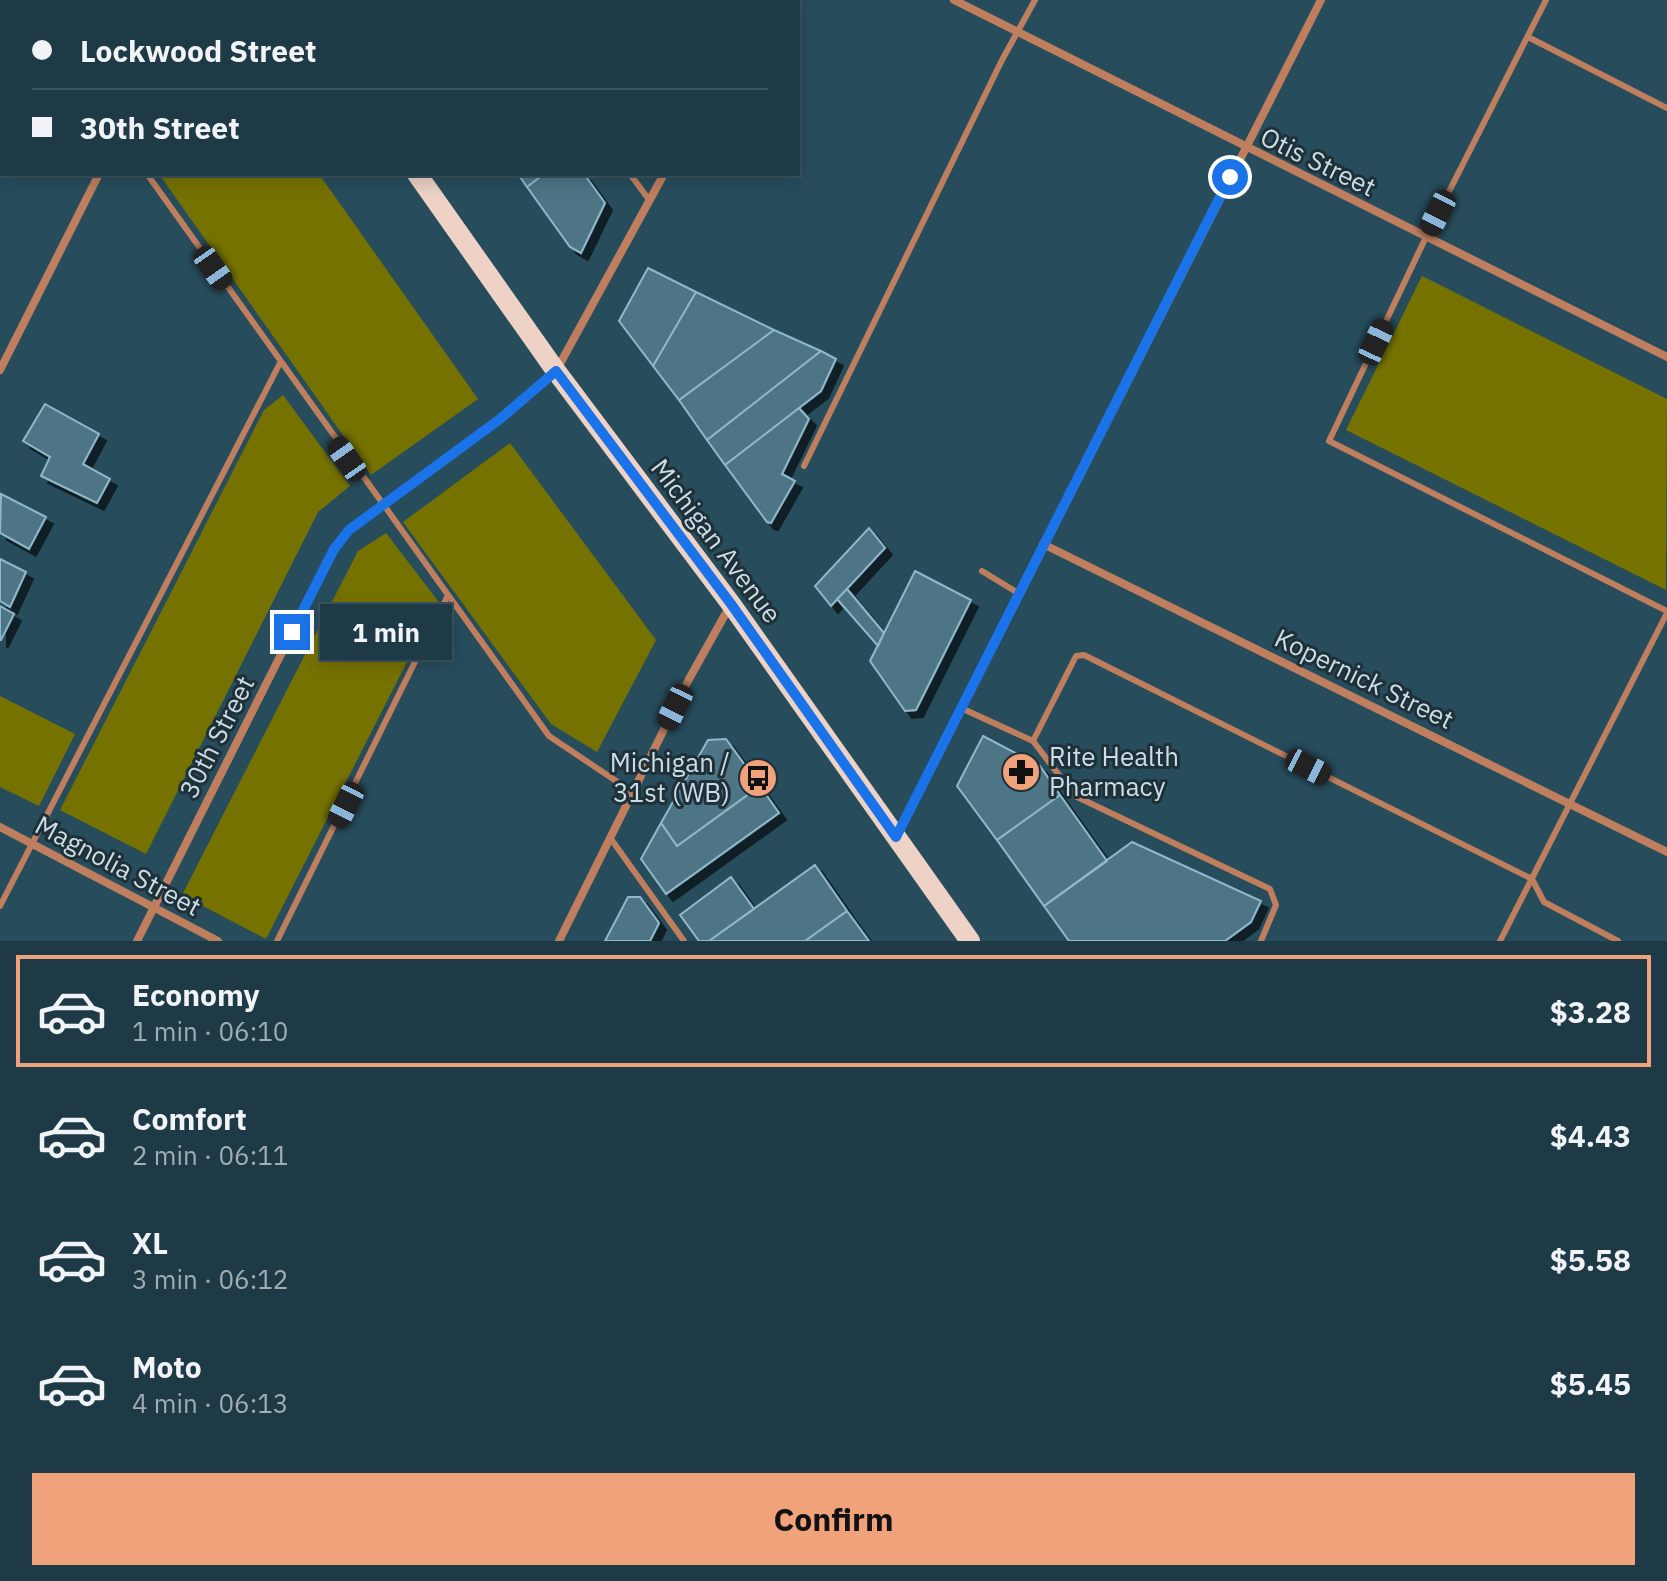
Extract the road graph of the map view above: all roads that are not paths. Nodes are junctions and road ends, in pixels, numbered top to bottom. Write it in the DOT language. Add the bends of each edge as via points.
graph roads {
  1 [pos="954,0"];
  2 [pos="1035,0"];
  3 [pos="1321,0"];
  4 [pos="1546,0"];
  5 [pos="1018,33"];
  6 [pos="1528,37"];
  7 [pos="1667,108"];
  8 [pos="1245,148"];
  9 [pos="98,176"];
  10 [pos="148,176"];
  11 [pos="418,176"];
  12 [pos="631,176"];
  13 [pos="663,176"];
  14 [pos="650,201"];
  15 [pos="1426,237"];
  16 [pos="1667,357"];
  17 [pos="280,363"];
  18 [pos="0,370"];
  19 [pos="556,371"];
  20 [pos="804,466"];
  21 [pos="381,507"];
  22 [pos="1043,544"];
  23 [pos="982,571"];
  24 [pos="1018,593"];
  25 [pos="447,597"];
  26 [pos="731,604"];
  27 [pos="1667,612"];
  28 [pos="961,708"];
  29 [pos="1033,741"];
  30 [pos="634,793"];
  31 [pos="1570,803"];
  32 [pos="0,827"];
  33 [pos="896,837"];
  34 [pos="611,839"];
  35 [pos="31,843"];
  36 [pos="1667,852"];
  37 [pos="1532,879"];
  38 [pos="0,906"];
  39 [pos="154,907"];
  40 [pos="137,941"];
  41 [pos="218,941"];
  42 [pos="277,941"];
  43 [pos="559,941"];
  44 [pos="684,941"];
  45 [pos="970,941"];
  46 [pos="1261,941"];
  47 [pos="1500,941"];
  48 [pos="1618,941"];
  1 -- 5 [label="street, Otis Street"];
  2 -- 5 [label="lane"];
  3 -- 8 [label="street"];
  4 -- 6 [label="lane"];
  5 -- 8 [label="street, Otis Street"];
  5 -- 20 [label="lane"];
  6 -- 7 [label="lane"];
  6 -- 15 [label="lane"];
  8 -- 15 [label="street, Otis Street"];
  8 -- 22 [label="street"];
  9 -- 18 [label="street"];
  10 -- 17 [label="lane"];
  11 -- 19 [label="main road, Michigan Avenue"];
  12 -- 14 [label="lane"];
  13 -- 14 [label="street"];
  14 -- 19 [label="street"];
  15 -- 16 [label="street, Otis Street"];
  15 -- 27 [label="lane" via="1329,441"];
  17 -- 21 [label="lane"];
  17 -- 35 [label="lane"];
  19 -- 21 [label="street, 30th Street"];
  19 -- 26 [label="main road, Michigan Avenue"];
  21 -- 25 [label="lane"];
  21 -- 39 [label="street, 30th Street" via="349,530 334,549"];
  22 -- 24 [label="street"];
  22 -- 31 [label="street, Kopernick Street"];
  23 -- 24 [label="lane"];
  24 -- 28 [label="street"];
  25 -- 30 [label="lane" via="549,736"];
  25 -- 42 [label="lane"];
  26 -- 30 [label="street"];
  26 -- 33 [label="main road, Michigan Avenue"];
  27 -- 31 [label="lane"];
  28 -- 29 [label="lane"];
  28 -- 33 [label="street"];
  29 -- 37 [label="lane" via="1076,656 1084,655"];
  29 -- 46 [label="lane" via="1075,796 1270,889 1276,905"];
  30 -- 34 [label="street"];
  31 -- 36 [label="street, Kopernick Street"];
  31 -- 37 [label="lane"];
  32 -- 35 [label="street, Magnolia Street"];
  33 -- 45 [label="main road, Michigan Avenue"];
  34 -- 43 [label="street"];
  34 -- 44 [label="lane"];
  35 -- 38 [label="lane"];
  35 -- 39 [label="street, Magnolia Street"];
  37 -- 47 [label="lane"];
  37 -- 48 [label="lane" via="1544,902"];
  39 -- 40 [label="street, 30th Street"];
  39 -- 41 [label="street, Magnolia Street"];
}
